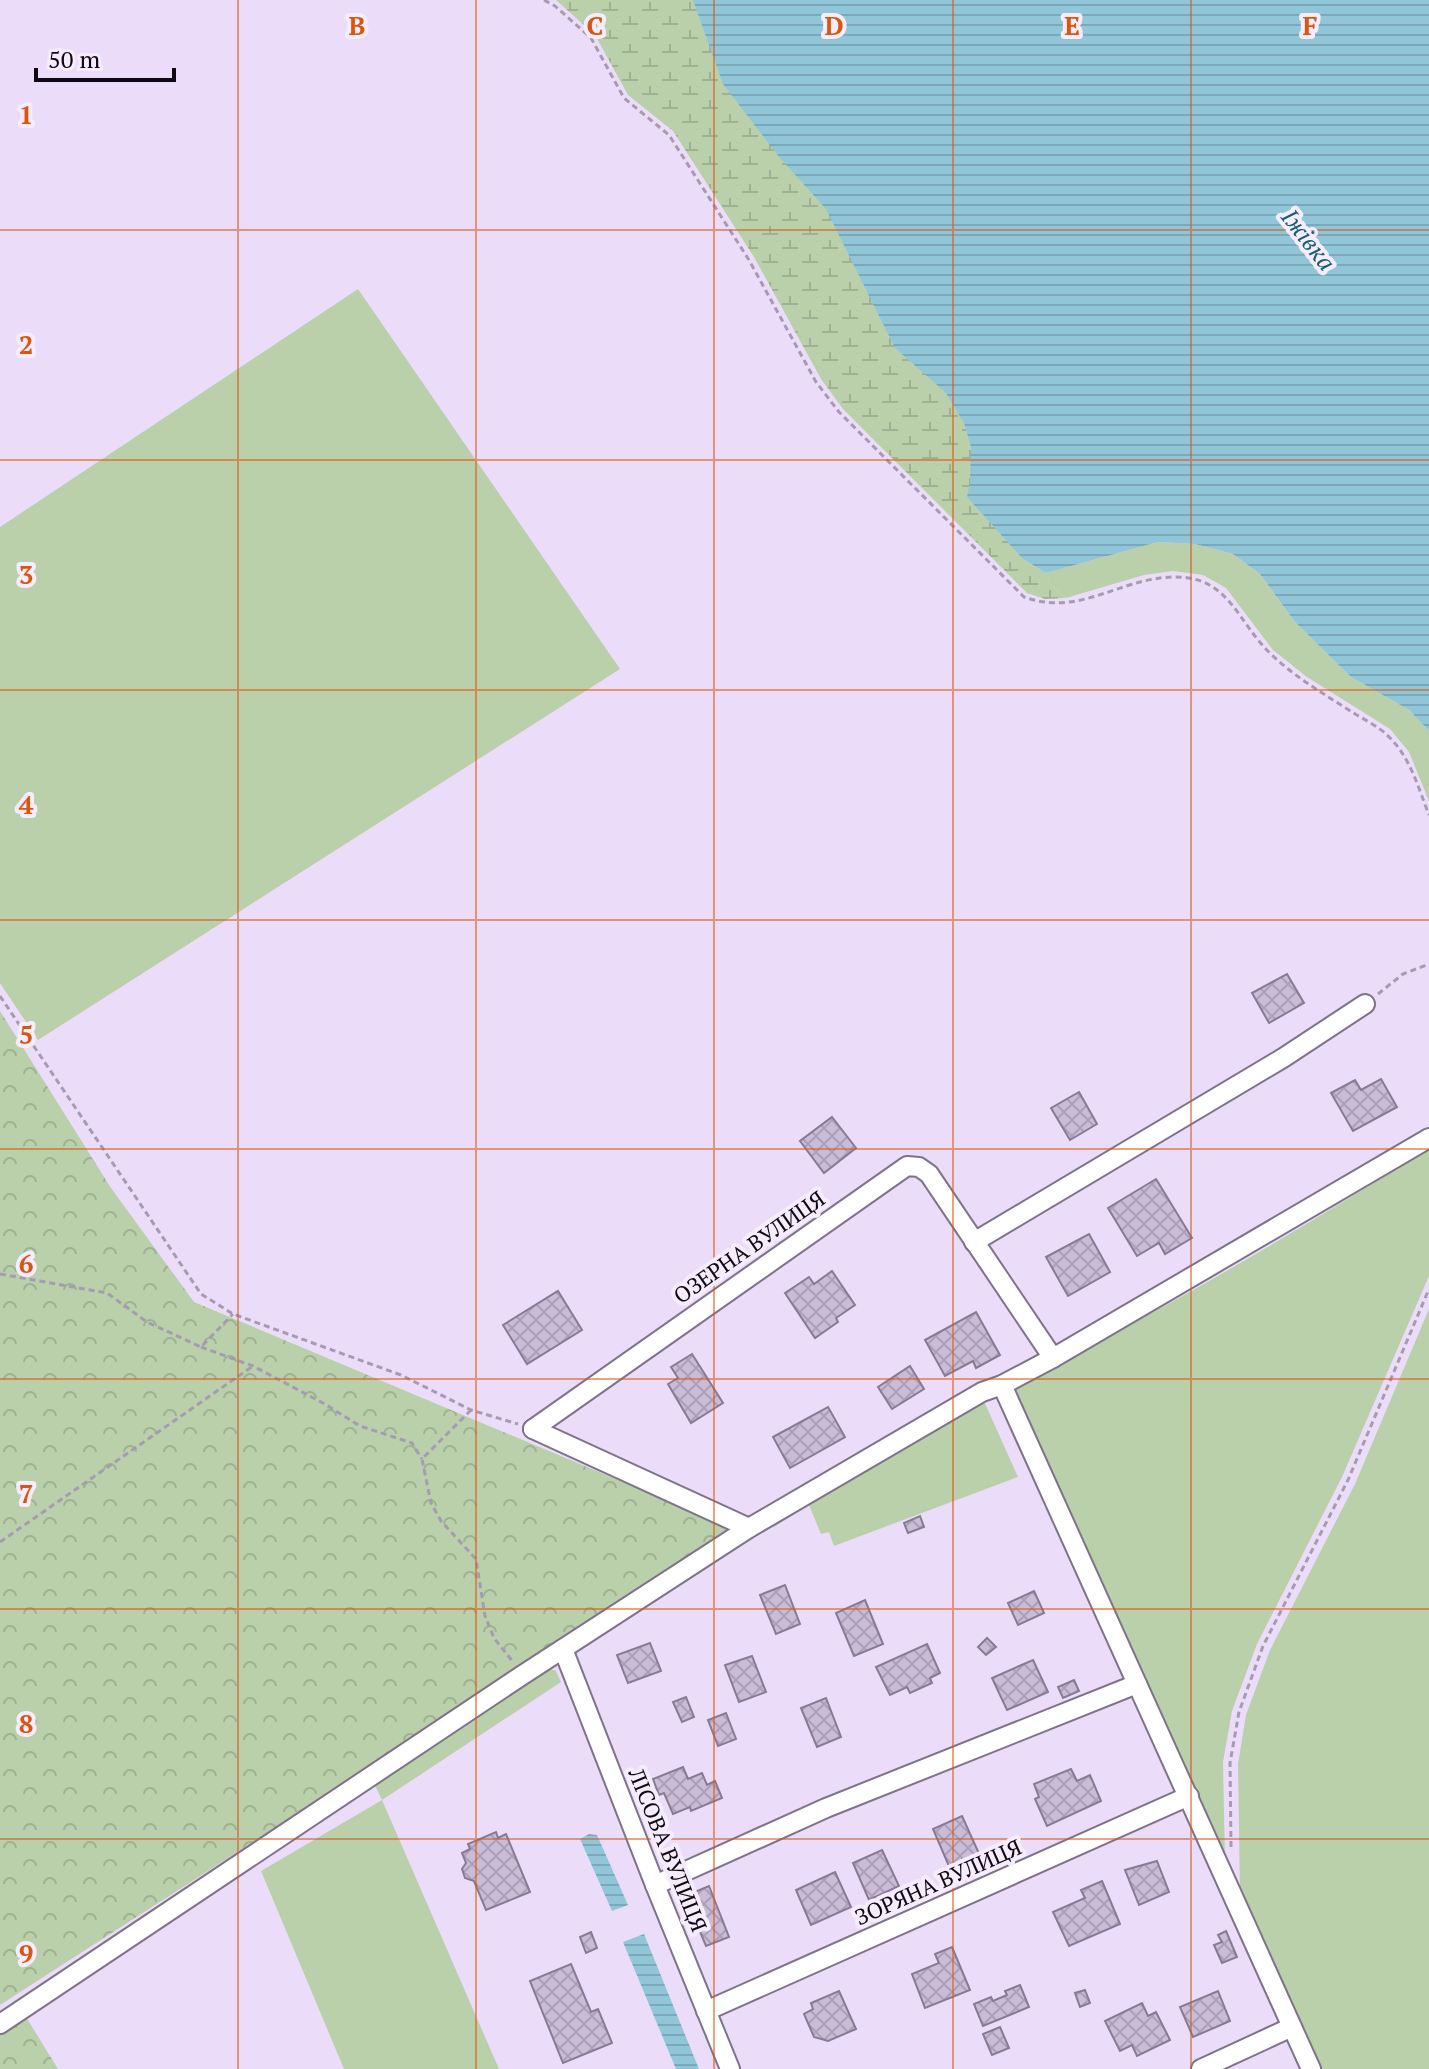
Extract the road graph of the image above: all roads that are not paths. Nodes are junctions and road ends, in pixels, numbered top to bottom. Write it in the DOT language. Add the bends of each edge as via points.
graph roads {
  1 [pos="1365,1004"];
  2 [pos="1429,1138"];
  3 [pos="974,1242"];
  4 [pos="1053,1358"];
  5 [pos="1002,1385"];
  6 [pos="749,1528"];
  7 [pos="563,1649"];
  8 [pos="1137,1684"];
  9 [pos="1189,1796"];
  10 [pos="655,1885"];
  11 [pos="706,2011"];
  12 [pos="0,2024"];
  13 [pos="1292,2027"];
  14 [pos="730,2069"];
  15 [pos="1201,2069"];
  16 [pos="1311,2069"];
  1 -- 3 [label="street"];
  2 -- 4 [label="street"];
  3 -- 4 [label="street, ОЗЕРНА ВУЛИЦЯ"];
  3 -- 6 [label="street, ОЗЕРНА ВУЛИЦЯ" via="929,1174 907,1166 533,1429"];
  4 -- 5 [label="street"];
  5 -- 6 [label="street"];
  5 -- 8 [label="street"];
  6 -- 7 [label="street"];
  7 -- 10 [label="street, ЛІСОВА ВУЛИЦЯ"];
  7 -- 12 [label="street"];
  8 -- 9 [label="street"];
  8 -- 10 [label="street" via="826,1808"];
  9 -- 11 [label="street, ЗОРЯНА ВУЛИЦЯ"];
  9 -- 13 [label="street"];
  10 -- 11 [label="street, ЛІСОВА ВУЛИЦЯ"];
  11 -- 14 [label="street, ЛІСОВА ВУЛИЦЯ"];
  13 -- 15 [label="street"];
  13 -- 16 [label="street"];
}
